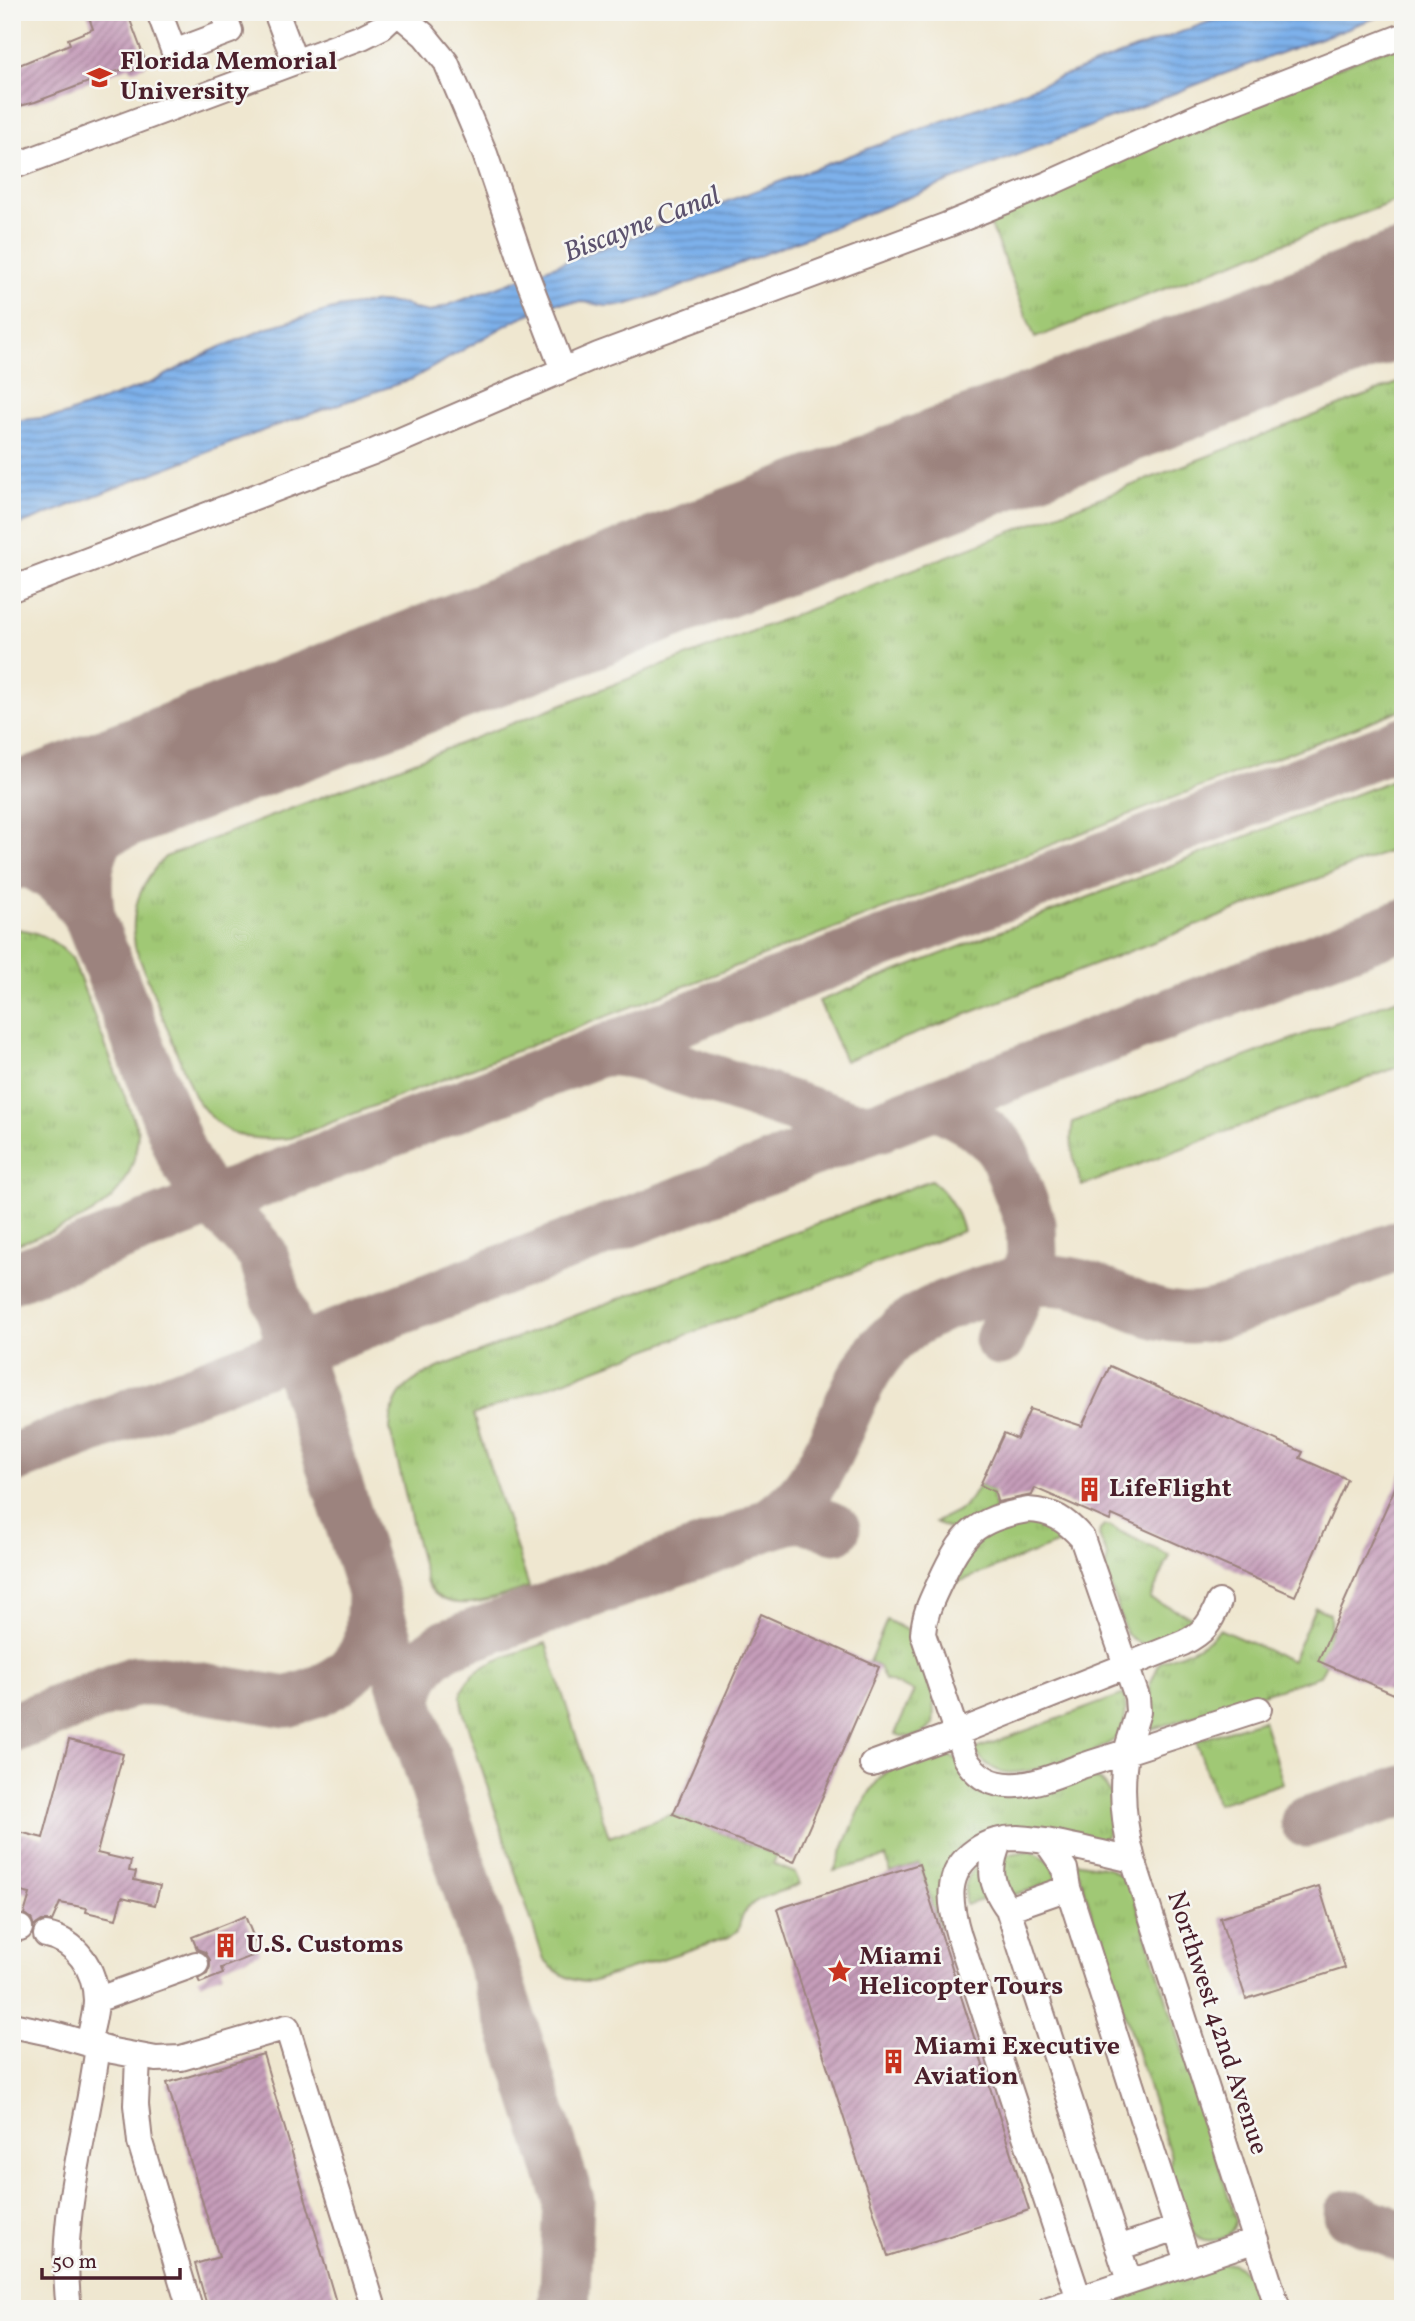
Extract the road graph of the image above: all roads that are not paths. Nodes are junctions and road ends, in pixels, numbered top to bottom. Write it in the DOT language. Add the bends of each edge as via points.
graph roads {
  1 [pos="159,12"];
  2 [pos="223,12"];
  3 [pos="276,12"];
  4 [pos="398,12"];
  5 [pos="1403,37"];
  6 [pos="295,62"];
  7 [pos="12,167"];
  8 [pos="563,370"];
  9 [pos="12,589"];
  10 [pos="1219,1602"];
  11 [pos="1127,1666"];
  12 [pos="1259,1709"];
  13 [pos="957,1733"];
  14 [pos="1126,1752"];
  15 [pos="872,1764"];
  16 [pos="1000,1840"];
  17 [pos="1047,1843"];
  18 [pos="1133,1860"];
  19 [pos="1069,1888"];
  20 [pos="1008,1909"];
  21 [pos="46,1935"];
  22 [pos="196,1964"];
  23 [pos="96,2000"];
  24 [pos="12,2025"];
  25 [pos="100,2047"];
  26 [pos="138,2057"];
  27 [pos="1177,2228"];
  28 [pos="1256,2240"];
  29 [pos="1118,2248"];
  30 [pos="1188,2262"];
  31 [pos="1129,2281"];
  32 [pos="1079,2299"];
  33 [pos="69,2309"];
  34 [pos="190,2309"];
  35 [pos="374,2309"];
  36 [pos="1049,2309"];
  37 [pos="1278,2309"];
  1 -- 2 [label="street" via="174,52 230,31"];
  3 -- 6 [label="street"];
  4 -- 6 [label="street" via="382,27"];
  4 -- 8 [label="street" via="446,62 485,154"];
  5 -- 8 [label="street" via="1203,114 947,225"];
  6 -- 7 [label="street"];
  8 -- 9 [label="street" via="355,459"];
  10 -- 11 [label="street" via="1212,1621 1200,1634"];
  11 -- 13 [label="street"];
  11 -- 13 [label="street, Northwest 42nd Avenue" via="1082,1538 1070,1524 1042,1511 998,1518 967,1534 957,1546 924,1622 925,1643"];
  11 -- 14 [label="street, Northwest 42nd Avenue" via="1138,1712"];
  12 -- 14 [label="street"];
  13 -- 14 [label="street, Northwest 42nd Avenue" via="972,1770 1007,1785 1044,1780"];
  13 -- 15 [label="street"];
  14 -- 18 [label="street, Northwest 42nd Avenue" via="1122,1804"];
  16 -- 17 [label="street"];
  16 -- 20 [label="street" via="991,1873"];
  16 -- 32 [label="street" via="982,1846 957,1867 952,1883 953,1915"];
  17 -- 18 [label="street"];
  17 -- 19 [label="street" via="1065,1870"];
  18 -- 28 [label="street, Northwest 42nd Avenue"];
  19 -- 20 [label="street"];
  19 -- 27 [label="street"];
  20 -- 29 [label="street"];
  21 -- 23 [label="street" via="72,1945 82,1956"];
  22 -- 23 [label="street"];
  23 -- 25 [label="street"];
  24 -- 25 [label="street"];
  25 -- 26 [label="street"];
  25 -- 33 [label="street" via="67,2221"];
  26 -- 34 [label="street" via="140,2142"];
  26 -- 35 [label="street" via="181,2058 287,2027"];
  27 -- 29 [label="street"];
  27 -- 30 [label="street"];
  28 -- 30 [label="street"];
  28 -- 37 [label="street, Northwest 42nd Avenue"];
  29 -- 31 [label="street"];
  30 -- 31 [label="street"];
  31 -- 32 [label="street"];
  32 -- 36 [label="street"];
}
